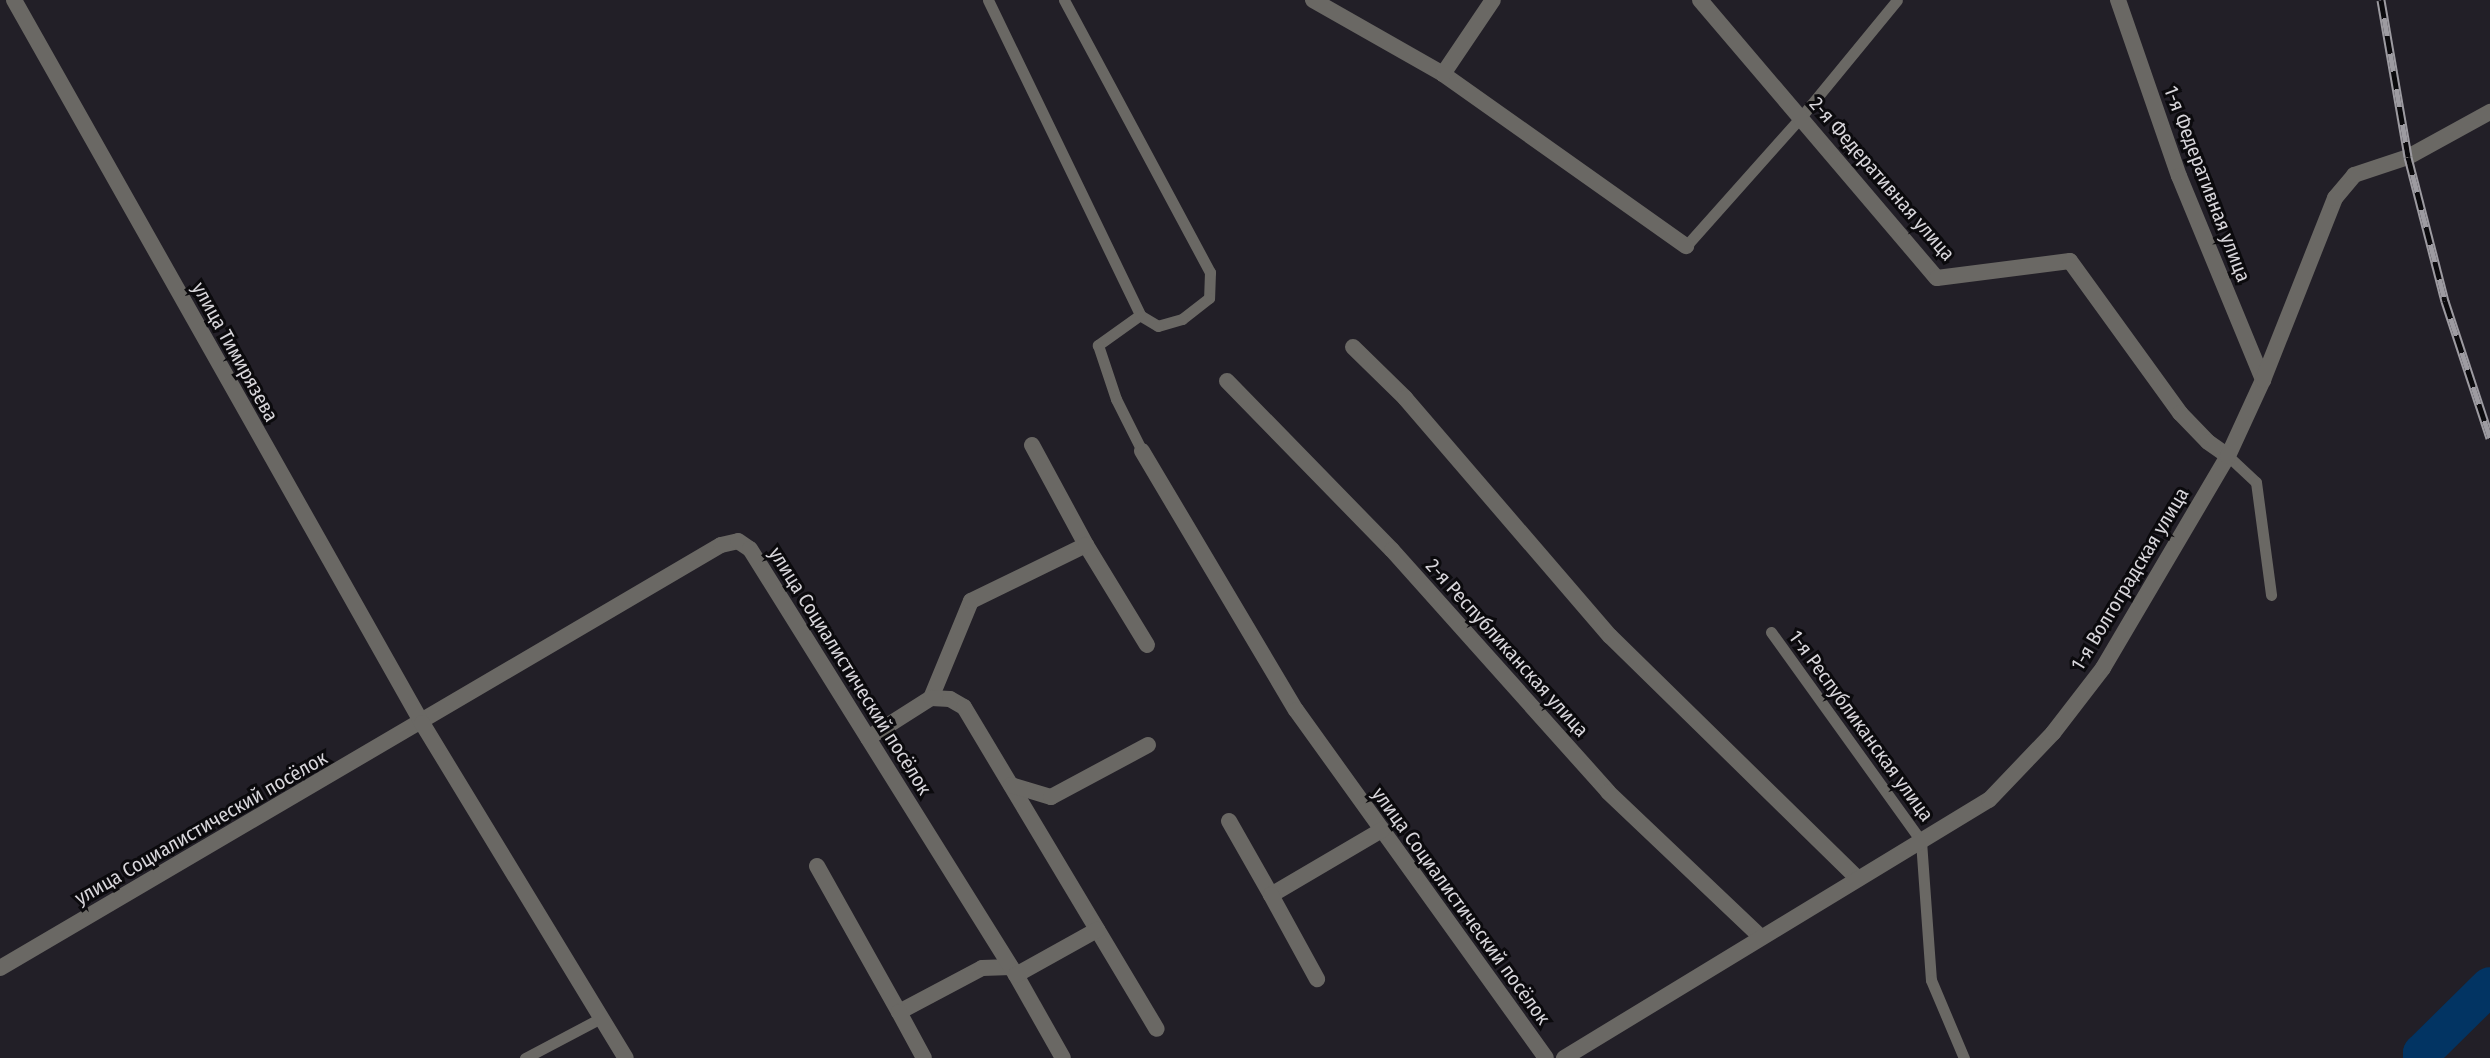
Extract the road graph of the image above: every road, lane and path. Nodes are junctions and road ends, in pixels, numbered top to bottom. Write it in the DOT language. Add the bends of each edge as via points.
graph roads {
  1 [pos="14,0"];
  2 [pos="988,0"];
  3 [pos="1064,0"];
  4 [pos="1313,0"];
  5 [pos="1493,0"];
  6 [pos="1700,0"];
  7 [pos="1897,0"];
  8 [pos="2118,0"];
  9 [pos="1443,74"];
  10 [pos="2490,112"];
  11 [pos="1801,117"];
  12 [pos="1686,246"];
  13 [pos="1140,315"];
  14 [pos="1353,347"];
  15 [pos="2263,380"];
  16 [pos="1227,381"];
  17 [pos="1032,445"];
  18 [pos="1142,451"];
  19 [pos="2228,456"];
  20 [pos="1086,545"];
  21 [pos="2271,595"];
  22 [pos="1771,632"];
  23 [pos="1147,645"];
  24 [pos="931,698"];
  25 [pos="422,723"];
  26 [pos="868,738"];
  27 [pos="1148,745"];
  28 [pos="1011,785"];
  29 [pos="1229,821"];
  30 [pos="1382,830"];
  31 [pos="1921,841"];
  32 [pos="817,866"];
  33 [pos="1858,879"];
  34 [pos="1271,895"];
  35 [pos="1097,930"];
  36 [pos="1761,937"];
  37 [pos="0,968"];
  38 [pos="1014,971"];
  39 [pos="1317,979"];
  40 [pos="899,1012"];
  41 [pos="601,1018"];
  42 [pos="1157,1029"];
  43 [pos="525,1058"];
  44 [pos="626,1058"];
  45 [pos="924,1058"];
  46 [pos="1063,1058"];
  47 [pos="1546,1058"];
  48 [pos="1564,1058"];
  49 [pos="1964,1058"];
  1 -- 25 [label="street, улица Тимирязева"];
  2 -- 13 [label="lane"];
  3 -- 13 [label="lane" via="1210,272 1209,298 1182,319 1158,326"];
  4 -- 9 [label="street"];
  5 -- 9 [label="street"];
  6 -- 11 [label="street, 2-я Федеративная улица"];
  7 -- 11 [label="lane"];
  8 -- 15 [label="street, 1-я Федеративная улица" via="2179,176"];
  9 -- 12 [label="street"];
  10 -- 15 [label="street, 1-я Волгоградская улица" via="2408,157 2354,175 2335,198"];
  11 -- 12 [label="lane"];
  11 -- 19 [label="street, 2-я Федеративная улица" via="1937,278 2070,261 2180,413"];
  13 -- 18 [label="lane" via="1098,345 1116,399"];
  14 -- 33 [label="street" via="1405,398 1610,636"];
  15 -- 19 [label="street, 1-я Волгоградская улица"];
  16 -- 36 [label="street, 2-я Республиканская улица" via="1392,550 1608,792"];
  17 -- 20 [label="street"];
  18 -- 30 [label="street, улица Социалистический посёлок" via="1296,710"];
  19 -- 21 [label="lane" via="2256,482"];
  19 -- 31 [label="street, 1-я Волгоградская улица" via="2103,668 2053,733 1989,800"];
  20 -- 23 [label="street"];
  20 -- 24 [label="street" via="971,601"];
  22 -- 31 [label="lane, 1-я Республиканская улица"];
  24 -- 26 [label="street"];
  24 -- 28 [label="street" via="950,699 964,707"];
  25 -- 26 [label="street, улица Социалистический посёлок" via="721,545 738,541 750,549"];
  25 -- 37 [label="street, улица Социалистический посёлок"];
  25 -- 41 [label="street"];
  26 -- 38 [label="street, улица Социалистический посёлок"];
  27 -- 28 [label="street" via="1051,797"];
  28 -- 35 [label="street"];
  29 -- 34 [label="street"];
  30 -- 34 [label="street"];
  30 -- 47 [label="street, улица Социалистический посёлок"];
  31 -- 33 [label="street, 1-я Волгоградская улица"];
  31 -- 49 [label="lane" via="1931,980"];
  32 -- 40 [label="street"];
  33 -- 36 [label="street, 1-я Волгоградская улица"];
  34 -- 39 [label="street"];
  35 -- 38 [label="street"];
  35 -- 42 [label="street"];
  36 -- 48 [label="street, 1-я Волгоградская улица"];
  38 -- 40 [label="street" via="982,968"];
  38 -- 46 [label="street, улица Социалистический посёлок"];
  40 -- 45 [label="street"];
  41 -- 43 [label="lane"];
  41 -- 44 [label="street"];
}
